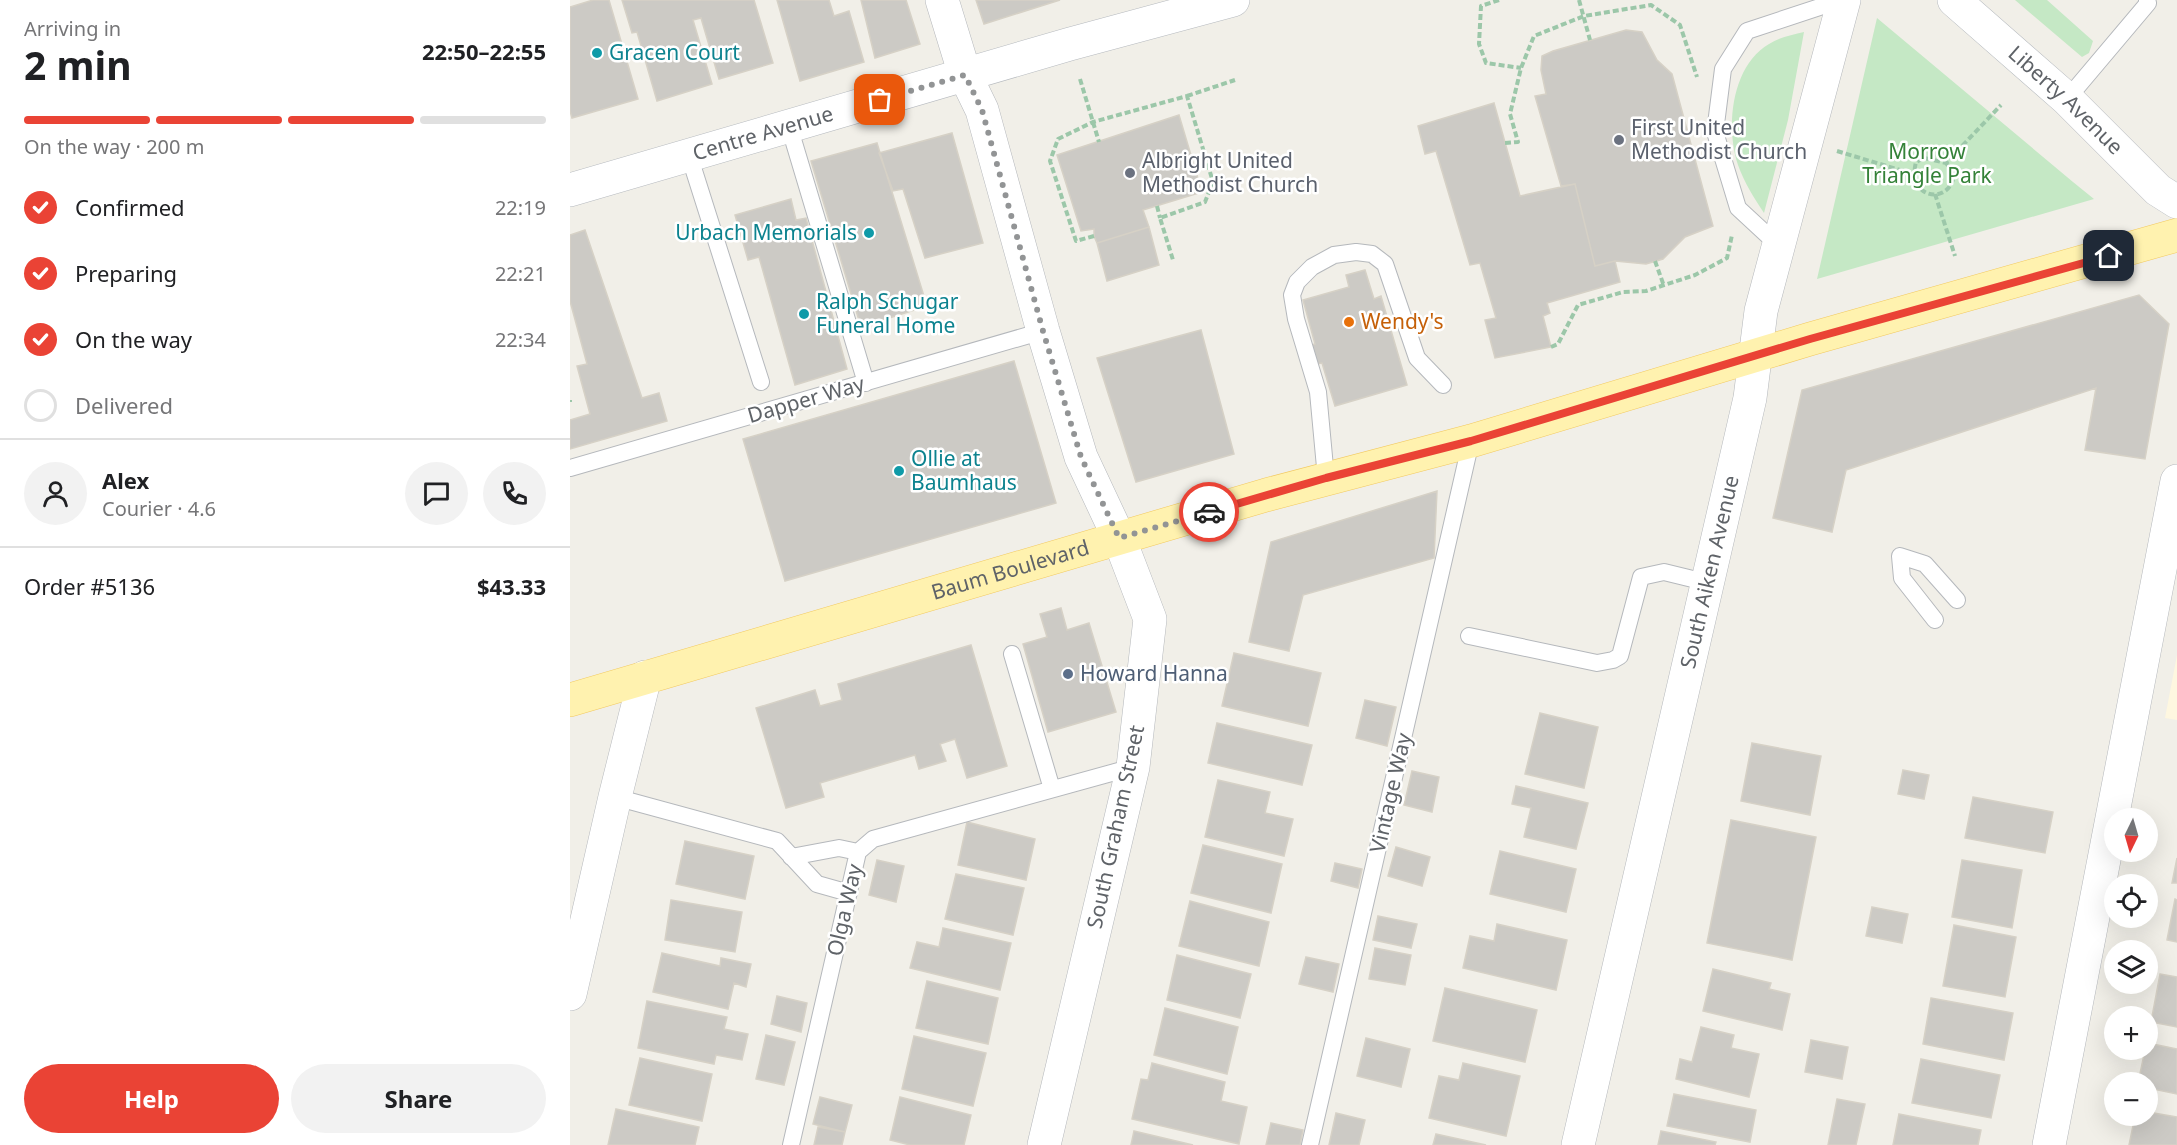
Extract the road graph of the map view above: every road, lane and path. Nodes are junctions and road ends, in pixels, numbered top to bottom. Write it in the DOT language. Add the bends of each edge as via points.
graph roads {
  1 [pos="942,0"];
  2 [pos="1233,0"];
  3 [pos="1499,0"];
  4 [pos="1579,0"];
  5 [pos="1842,0"];
  6 [pos="1954,0"];
  7 [pos="2147,0"];
  8 [pos="1584,16"];
  9 [pos="1590,40"];
  10 [pos="1521,68"];
  11 [pos="965,75"];
  12 [pos="1697,78"];
  13 [pos="1080,79"];
  14 [pos="1235,80"];
  15 [pos="1187,96"];
  16 [pos="2067,99"];
  17 [pos="2001,105"];
  18 [pos="1093,122"];
  19 [pos="789,126"];
  20 [pos="1098,142"];
  21 [pos="1505,143"];
  22 [pos="1837,151"];
  23 [pos="689,155"];
  24 [pos="1946,163"];
  25 [pos="1913,174"];
  26 [pos="570,190"];
  27 [pos="1935,194"];
  28 [pos="2177,202"];
  29 [pos="1157,206"];
  30 [pos="1738,208"];
  31 [pos="1160,218"];
  32 [pos="1094,236"];
  33 [pos="2177,236"];
  34 [pos="1779,246"];
  35 [pos="1955,256"];
  36 [pos="1173,260"];
  37 [pos="1655,261"];
  38 [pos="1664,286"];
  39 [pos="1043,331"];
  40 [pos="1551,347"];
  41 [pos="1755,355"];
  42 [pos="761,382"];
  43 [pos="866,383"];
  44 [pos="1443,385"];
  45 [pos="1471,441"];
  46 [pos="570,468"];
  47 [pos="1326,478"];
  48 [pos="2177,482"];
  49 [pos="1119,538"];
  50 [pos="1709,583"];
  51 [pos="1957,600"];
  52 [pos="1935,620"];
  53 [pos="1469,636"];
  54 [pos="1012,654"];
  55 [pos="645,677"];
  56 [pos="570,700"];
  57 [pos="1133,767"];
  58 [pos="1052,789"];
  59 [pos="615,797"];
  60 [pos="858,852"];
  61 [pos="791,856"];
  62 [pos="849,893"];
  63 [pos="570,994"];
  64 [pos="790,1145"];
  65 [pos="1044,1145"];
  66 [pos="1310,1145"];
  67 [pos="1578,1145"];
  68 [pos="2049,1145"];
  1 -- 11 [label="street, South Graham Street"];
  2 -- 11 [label="street, Centre Avenue"];
  3 -- 10 [label="path" via="1481,6 1479,44 1486,63"];
  4 -- 8 [label="path"];
  5 -- 30 [label="lane" via="1747,31 1723,69 1715,132"];
  5 -- 34 [label="street, South Aiken Avenue"];
  6 -- 16 [label="street, Liberty Avenue"];
  7 -- 16 [label="lane"];
  8 -- 9 [label="path"];
  8 -- 10 [label="path" via="1534,36"];
  8 -- 12 [label="path" via="1651,5 1680,25"];
  10 -- 21 [label="path" via="1510,114 1518,142"];
  11 -- 19 [label="street, Centre Avenue"];
  11 -- 39 [label="street, South Graham Street" via="982,110"];
  13 -- 18 [label="path"];
  14 -- 15 [label="path"];
  15 -- 18 [label="path"];
  15 -- 31 [label="path" via="1214,182 1205,202"];
  16 -- 28 [label="street, Liberty Avenue" via="2158,190"];
  17 -- 24 [label="path"];
  18 -- 20 [label="path"];
  18 -- 32 [label="path" via="1058,139 1050,161 1076,241"];
  19 -- 23 [label="street, Centre Avenue"];
  19 -- 43 [label="lane"];
  22 -- 25 [label="path"];
  23 -- 26 [label="street, Centre Avenue"];
  23 -- 42 [label="lane"];
  24 -- 25 [label="path" via="1924,158 1916,162"];
  24 -- 27 [label="path" via="1954,173 1953,184 1947,191"];
  25 -- 27 [label="path" via="1924,193"];
  27 -- 35 [label="path"];
  29 -- 31 [label="path"];
  30 -- 34 [label="lane"];
  30 -- 38 [label="path" via="1727,258"];
  31 -- 36 [label="path"];
  33 -- 41 [label="main road, Baum Boulevard"];
  34 -- 41 [label="street, South Aiken Avenue" via="1761,311"];
  37 -- 38 [label="path"];
  38 -- 40 [label="path" via="1578,305 1558,344"];
  39 -- 43 [label="lane, Dapper Way"];
  39 -- 49 [label="street, South Graham Street" via="1081,457"];
  41 -- 45 [label="main road, Baum Boulevard"];
  41 -- 50 [label="street, South Aiken Avenue" via="1750,398"];
  43 -- 46 [label="lane, Dapper Way"];
  44 -- 47 [label="lane" via="1417,358 1385,264 1372,254 1356,252 1334,255 1312,267 1297,282 1292,295 1318,392"];
  45 -- 47 [label="main road, Baum Boulevard"];
  45 -- 66 [label="lane, Vintage Way"];
  47 -- 49 [label="main road, Baum Boulevard"];
  48 -- 68 [label="street"];
  49 -- 55 [label="main road, Baum Boulevard"];
  49 -- 57 [label="street, South Graham Street" via="1150,619"];
  50 -- 53 [label="lane" via="1664,572 1641,577 1620,656 1612,660 1597,663"];
  50 -- 67 [label="street, South Aiken Avenue"];
  51 -- 52 [label="lane" via="1925,564 1900,556 1902,578"];
  54 -- 58 [label="lane"];
  55 -- 56 [label="main road, Baum Boulevard"];
  55 -- 59 [label="street"];
  57 -- 58 [label="lane, Olga Way"];
  57 -- 65 [label="street, South Graham Street"];
  58 -- 60 [label="lane, Olga Way" via="873,839"];
  59 -- 61 [label="lane" via="777,841"];
  59 -- 63 [label="street"];
  60 -- 61 [label="lane" via="839,848"];
  60 -- 62 [label="lane, Olga Way"];
  61 -- 62 [label="lane" via="817,884"];
  62 -- 64 [label="lane, Olga Way"];
}
